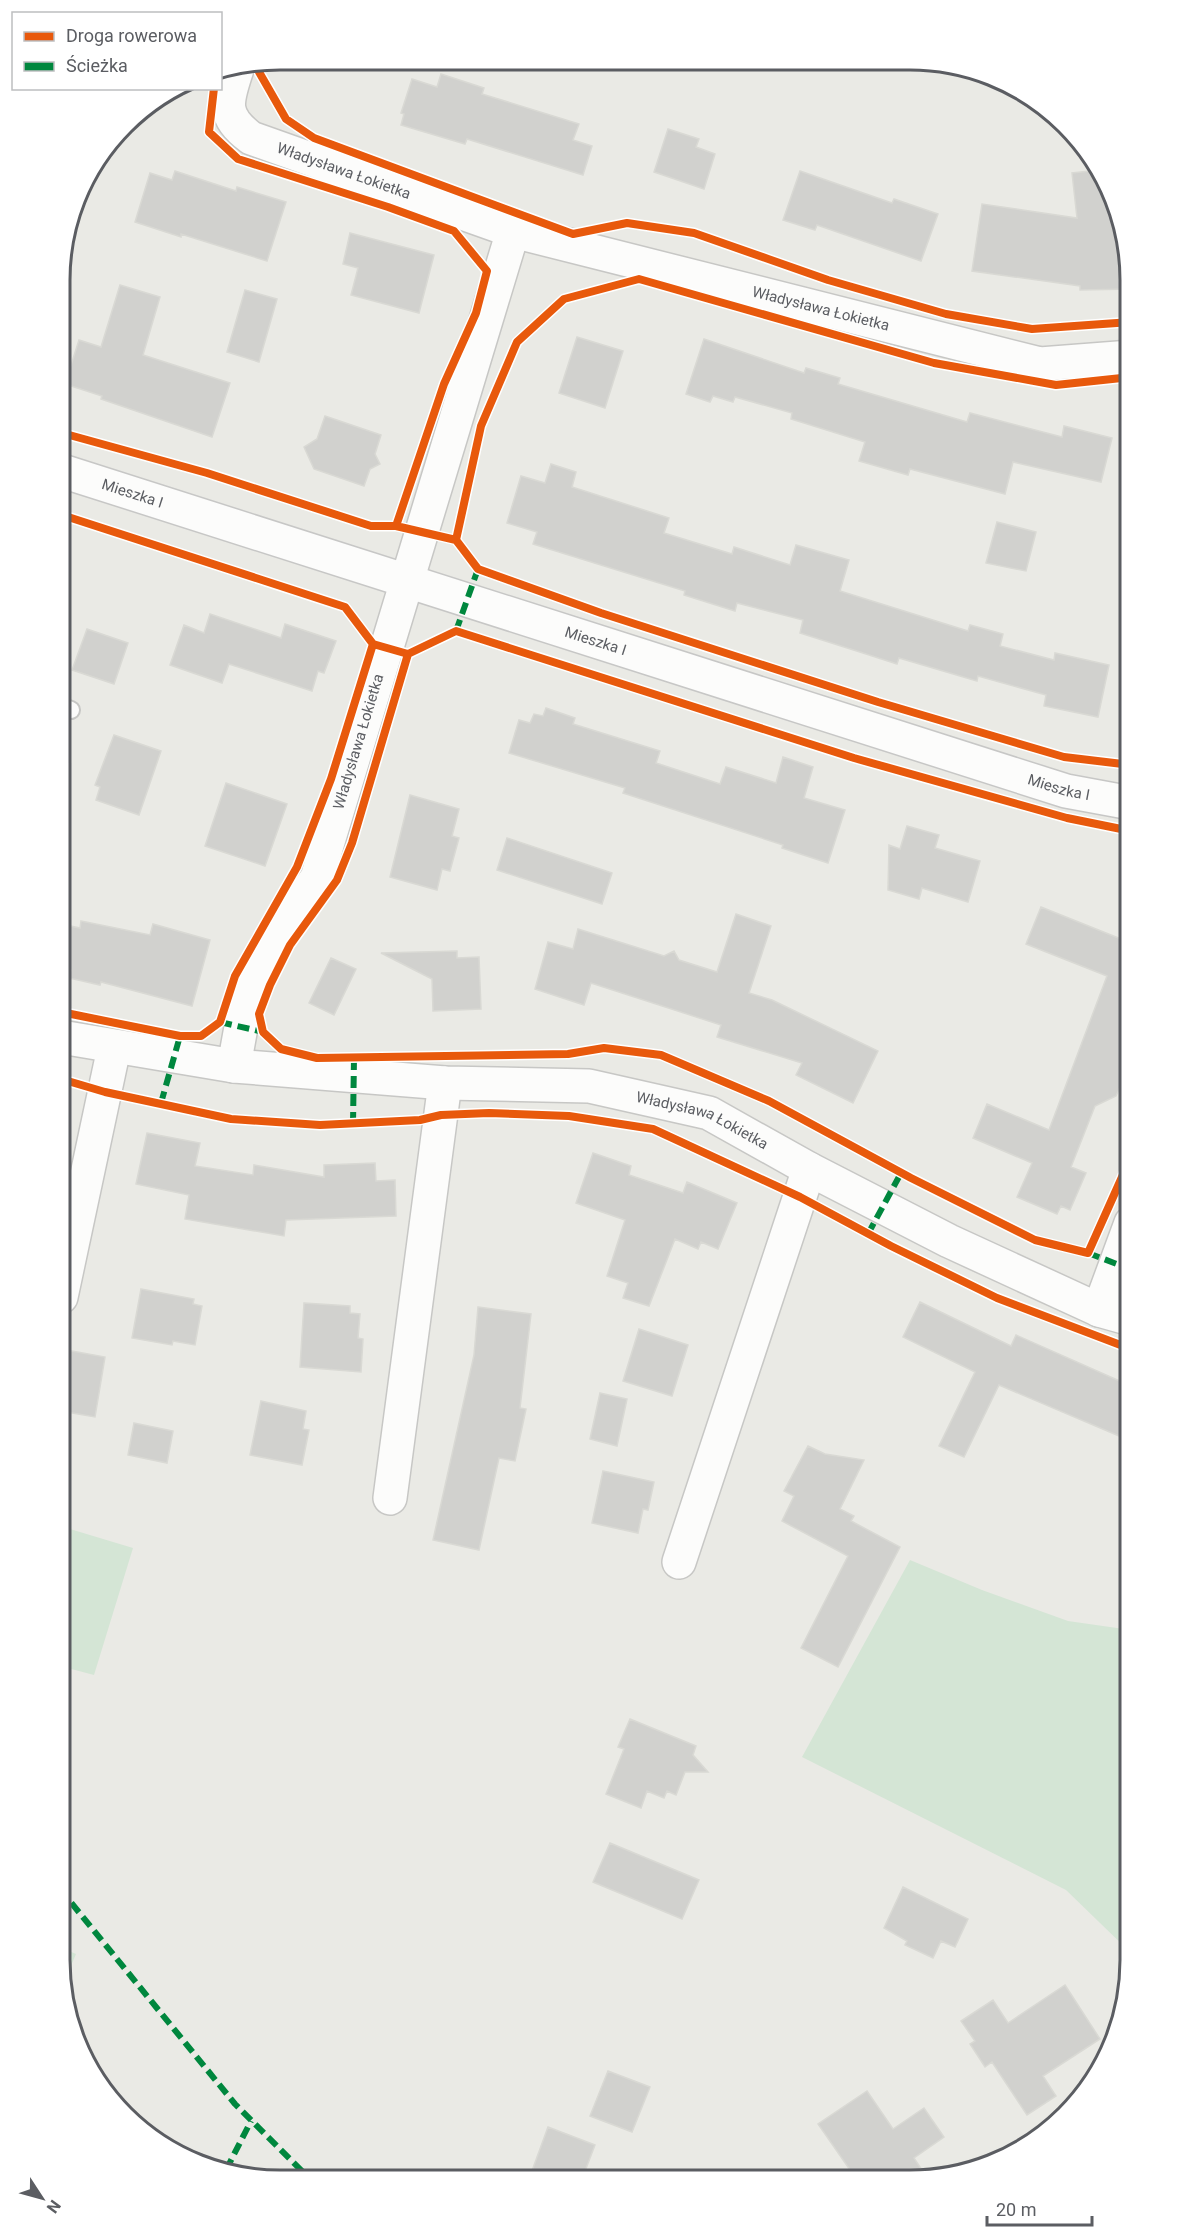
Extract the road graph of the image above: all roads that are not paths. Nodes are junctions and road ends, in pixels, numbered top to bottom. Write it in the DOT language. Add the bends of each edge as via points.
graph roads {
  1 [pos="235,76"];
  2 [pos="513,231"];
  3 [pos="1120,358"];
  4 [pos="70,474"];
  5 [pos="407,582"];
  6 [pos="1120,801"];
  7 [pos="70,1039"];
  8 [pos="114,1048"];
  9 [pos="234,1066"];
  10 [pos="445,1083"];
  11 [pos="809,1169"];
  12 [pos="70,1238"];
  13 [pos="1120,1253"];
  14 [pos="1099,1310"];
  15 [pos="1120,1316"];
  16 [pos="390,1498"];
  17 [pos="679,1562"];
  1 -- 2 [label="street, Władysława Łokietka" via="229,110 234,125 251,138"];
  2 -- 3 [label="street, Władysława Łokietka" via="1040,364"];
  2 -- 5 [label="street, Władysława Łokietka"];
  4 -- 5 [label="street, Mieszka I"];
  5 -- 6 [label="street, Mieszka I" via="1054,787"];
  5 -- 9 [label="street, Władysława Łokietka" via="317,878 267,945 245,1005"];
  7 -- 8 [label="street, Władysława Łokietka"];
  8 -- 9 [label="street, Władysława Łokietka"];
  8 -- 12 [label="street"];
  9 -- 10 [label="street, Władysława Łokietka"];
  10 -- 11 [label="street, Władysława Łokietka" via="589,1086 710,1113"];
  10 -- 16 [label="street"];
  11 -- 14 [label="street, Władysława Łokietka" via="949,1241"];
  11 -- 17 [label="street"];
  13 -- 14 [label="street"];
  14 -- 15 [label="street, Władysława Łokietka"];
}
